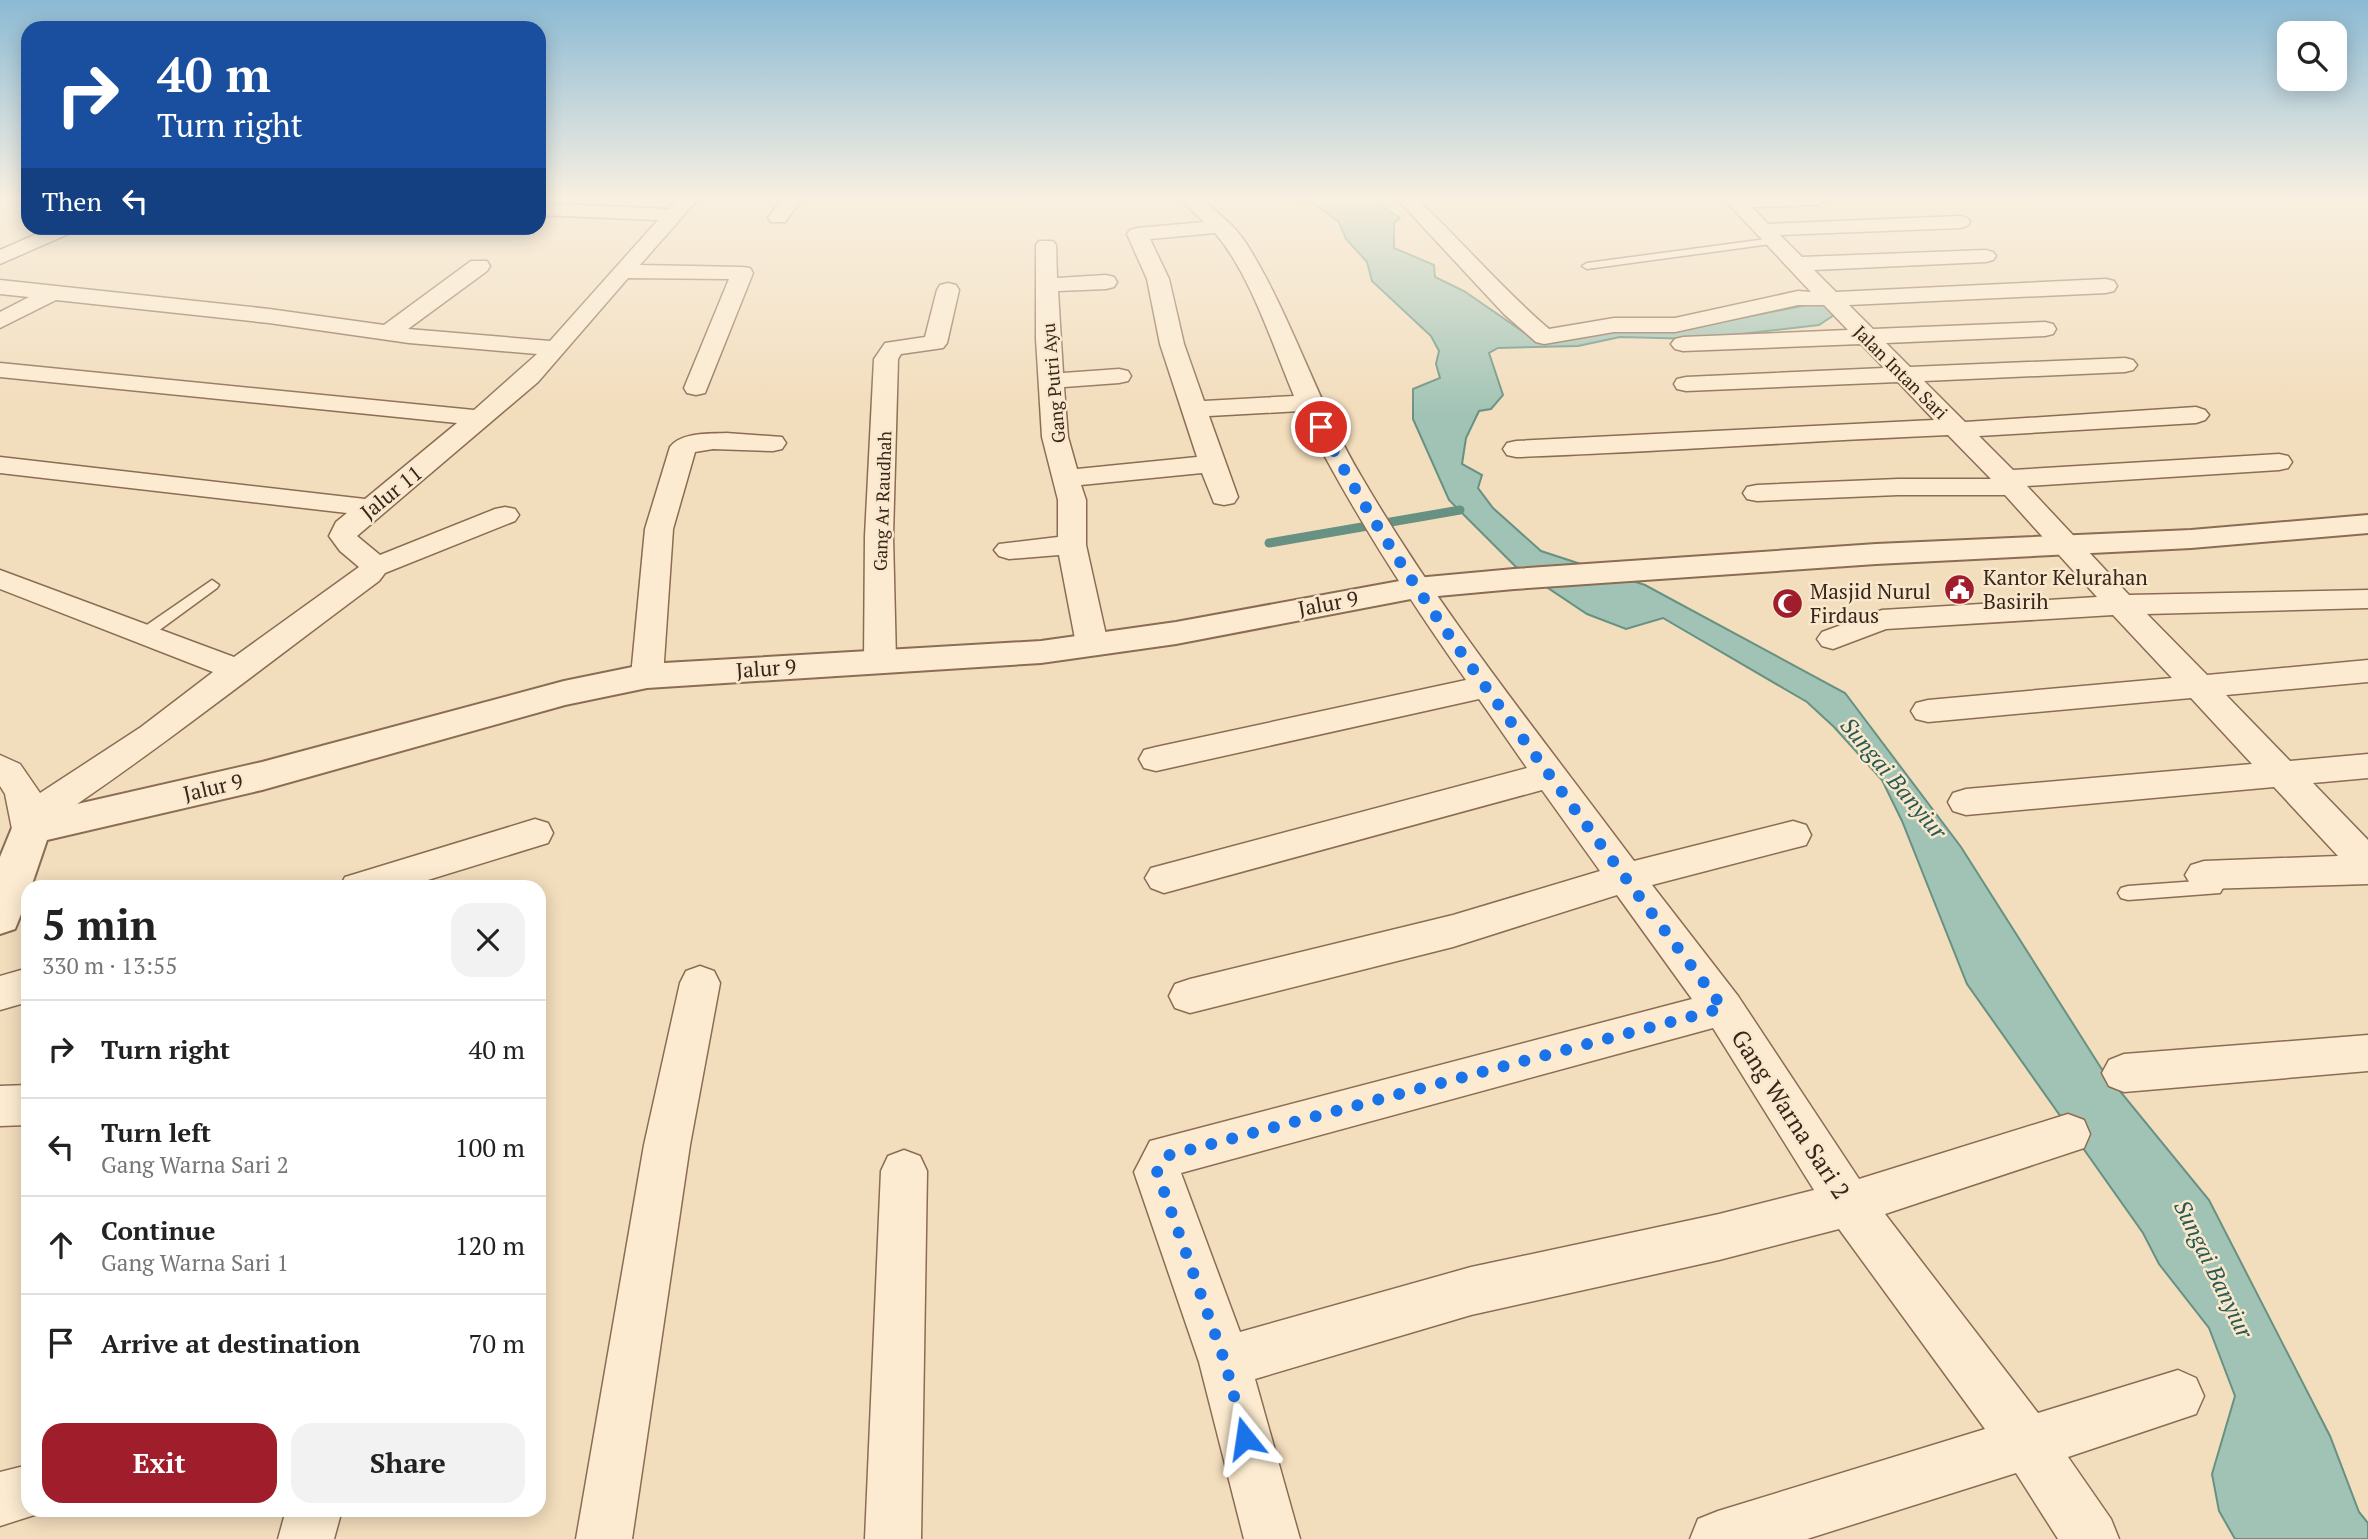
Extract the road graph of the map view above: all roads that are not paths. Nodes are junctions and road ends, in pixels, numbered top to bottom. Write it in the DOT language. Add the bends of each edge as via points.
graph roads {
  1 [pos="472,271"];
  2 [pos="622,271"];
  3 [pos="1047,271"];
  4 [pos="1154,271"];
  5 [pos="1250,271"];
  6 [pos="1478,271"];
  7 [pos="1803,271"];
  8 [pos="2106,286"];
  9 [pos="0,287"];
  10 [pos="948,290"];
  11 [pos="1106,291"];
  12 [pos="52,293"];
  13 [pos="1047,294"];
  14 [pos="1829,298"];
  15 [pos="0,321"];
  16 [pos="2045,329"];
  17 [pos="388,333"];
  18 [pos="1867,337"];
  19 [pos="1683,344"];
  20 [pos="556,349"];
  21 [pos="2125,365"];
  22 [pos="0,370"];
  23 [pos="1119,376"];
  24 [pos="1906,376"];
  25 [pos="1052,381"];
  26 [pos="1686,384"];
  27 [pos="696,388"];
  28 [pos="1309,403"];
  29 [pos="1193,408"];
  30 [pos="2196,415"];
  31 [pos="480,418"];
  32 [pos="1956,429"];
  33 [pos="773,443"];
  34 [pos="1516,449"];
  35 [pos="2279,462"];
  36 [pos="1210,464"];
  37 [pos="0,465"];
  38 [pos="1068,478"];
  39 [pos="2010,483"];
  40 [pos="1757,493"];
  41 [pos="1224,497"];
  42 [pos="373,508"];
  43 [pos="505,514"];
  44 [pos="2368,524"];
  45 [pos="1072,545"];
  46 [pos="2066,547"];
  47 [pos="1009,550"];
  48 [pos="374,567"];
  49 [pos="0,579"];
  50 [pos="212,584"];
  51 [pos="1416,588"];
  52 [pos="2368,599"];
  53 [pos="2122,605"];
  54 [pos="144,634"];
  55 [pos="1833,639"];
  56 [pos="1092,644"];
  57 [pos="880,660"];
  58 [pos="237,670"];
  59 [pos="2368,671"];
  60 [pos="647,676"];
  61 [pos="2197,685"];
  62 [pos="1485,687"];
  63 [pos="1928,711"];
  64 [pos="1156,759"];
  65 [pos="2368,766"];
  66 [pos="0,767"];
  67 [pos="2282,774"];
  68 [pos="1550,775"];
  69 [pos="1966,802"];
  70 [pos="15,831"];
  71 [pos="535,833"];
  72 [pos="1793,835"];
  73 [pos="2368,864"];
  74 [pos="2368,870"];
  75 [pos="2204,875"];
  76 [pos="1164,877"];
  77 [pos="1625,878"];
  78 [pos="382,880"];
  79 [pos="2128,892"];
  80 [pos="0,917"];
  81 [pos="701,983"];
  82 [pos="21,987"];
  83 [pos="0,993"];
  84 [pos="1190,996"];
  85 [pos="1723,1008"];
  86 [pos="2368,1053"];
  87 [pos="2124,1073"];
  88 [pos="21,1105"];
  89 [pos="0,1106"];
  90 [pos="2068,1134"];
  91 [pos="904,1171"];
  92 [pos="1849,1204"];
  93 [pos="1225,1362"];
  94 [pos="2178,1396"];
  95 [pos="2026,1441"];
  96 [pos="21,1494"];
  97 [pos="0,1499"];
  98 [pos="312,1517"];
  99 [pos="306,1539"];
  100 [pos="604,1539"];
  101 [pos="893,1539"];
  102 [pos="1272,1539"];
  103 [pos="1718,1539"];
  104 [pos="2091,1539"];
  1 -- 17 [label="street"];
  2 -- 20 [label="street, Jalur 11"];
  2 -- 27 [label="street" via="742,273"];
  3 -- 13 [label="street, Gang Putri Ayu"];
  4 -- 29 [label="street"];
  5 -- 28 [label="street, Gang Warna Sari 2"];
  6 -- 14 [label="street" via="1544,337 1614,325 1675,325 1798,298"];
  7 -- 14 [label="street, Jalan Intan Sari"];
  8 -- 14 [label="street"];
  9 -- 12 [label="street"];
  10 -- 57 [label="street, Gang Ar Raudhah" via="935,343 890,349 886,359"];
  11 -- 13 [label="street"];
  12 -- 15 [label="street"];
  12 -- 17 [label="street"];
  13 -- 25 [label="street, Gang Putri Ayu"];
  14 -- 18 [label="street, Jalan Intan Sari"];
  16 -- 18 [label="street"];
  17 -- 20 [label="street"];
  18 -- 19 [label="street"];
  18 -- 24 [label="street, Jalan Intan Sari"];
  20 -- 31 [label="street, Jalur 11"];
  21 -- 24 [label="street"];
  22 -- 31 [label="street"];
  23 -- 25 [label="street"];
  24 -- 26 [label="street"];
  24 -- 32 [label="street, Jalan Intan Sari"];
  25 -- 38 [label="street, Gang Putri Ayu" via="1055,438"];
  28 -- 29 [label="street"];
  28 -- 51 [label="street, Gang Warna Sari 2" via="1347,477"];
  29 -- 36 [label="street"];
  30 -- 32 [label="street"];
  31 -- 42 [label="street, Jalur 11"];
  32 -- 34 [label="street"];
  32 -- 39 [label="street, Jalan Intan Sari"];
  33 -- 60 [label="street" via="683,447 659,529"];
  35 -- 39 [label="street"];
  36 -- 38 [label="street"];
  36 -- 41 [label="street"];
  37 -- 42 [label="street"];
  38 -- 45 [label="street, Gang Putri Ayu"];
  39 -- 40 [label="street"];
  39 -- 46 [label="street, Jalan Intan Sari"];
  42 -- 48 [label="street, Jalur 11" via="346,528 343,536 371,559"];
  43 -- 48 [label="street"];
  44 -- 46 [label="street, Jalur 9"];
  45 -- 47 [label="street"];
  45 -- 56 [label="street, Gang Putri Ayu"];
  46 -- 51 [label="street, Jalur 9" via="1863,555"];
  46 -- 53 [label="street, Jalan Intan Sari"];
  48 -- 58 [label="street" via="359,583"];
  49 -- 54 [label="street"];
  50 -- 54 [label="lane"];
  51 -- 56 [label="street, Jalur 9"];
  51 -- 62 [label="street, Gang Warna Sari 2"];
  52 -- 53 [label="street"];
  53 -- 55 [label="street" via="1882,620"];
  53 -- 61 [label="street, Jalan Intan Sari"];
  54 -- 58 [label="street"];
  56 -- 57 [label="street, Jalur 9" via="1041,652"];
  57 -- 60 [label="street, Jalur 9"];
  58 -- 70 [label="street"];
  59 -- 61 [label="street"];
  60 -- 70 [label="street, Jalur 9" via="564,693 262,776"];
  61 -- 63 [label="street"];
  61 -- 67 [label="street, Jalan Intan Sari"];
  62 -- 64 [label="street"];
  62 -- 68 [label="street, Gang Warna Sari 2"];
  65 -- 67 [label="street"];
  66 -- 70 [label="street" via="26,797"];
  67 -- 69 [label="street"];
  67 -- 73 [label="street, Jalan Intan Sari"];
  68 -- 76 [label="street"];
  68 -- 77 [label="street, Gang Warna Sari 2"];
  70 -- 80 [label="street"];
  71 -- 78 [label="street"];
  72 -- 77 [label="street"];
  74 -- 75 [label="street"];
  75 -- 79 [label="lane" via="2213,888"];
  77 -- 84 [label="street" via="1453,931"];
  77 -- 85 [label="street, Gang Warna Sari 2"];
  81 -- 100 [label="street" via="667,1145"];
  82 -- 83 [label="street"];
  85 -- 92 [label="street, Gang Warna Sari 2"];
  85 -- 93 [label="street" via="1166,1156 1157,1172"];
  86 -- 87 [label="street"];
  88 -- 89 [label="street"];
  90 -- 92 [label="street"];
  91 -- 101 [label="street"];
  92 -- 93 [label="street" via="1471,1291"];
  92 -- 95 [label="street, Gang Warna Sari 2"];
  93 -- 102 [label="street"];
  94 -- 95 [label="street"];
  95 -- 103 [label="street"];
  95 -- 104 [label="street, Gang Warna Sari 2"];
  96 -- 97 [label="street"];
  98 -- 99 [label="street"];
}
